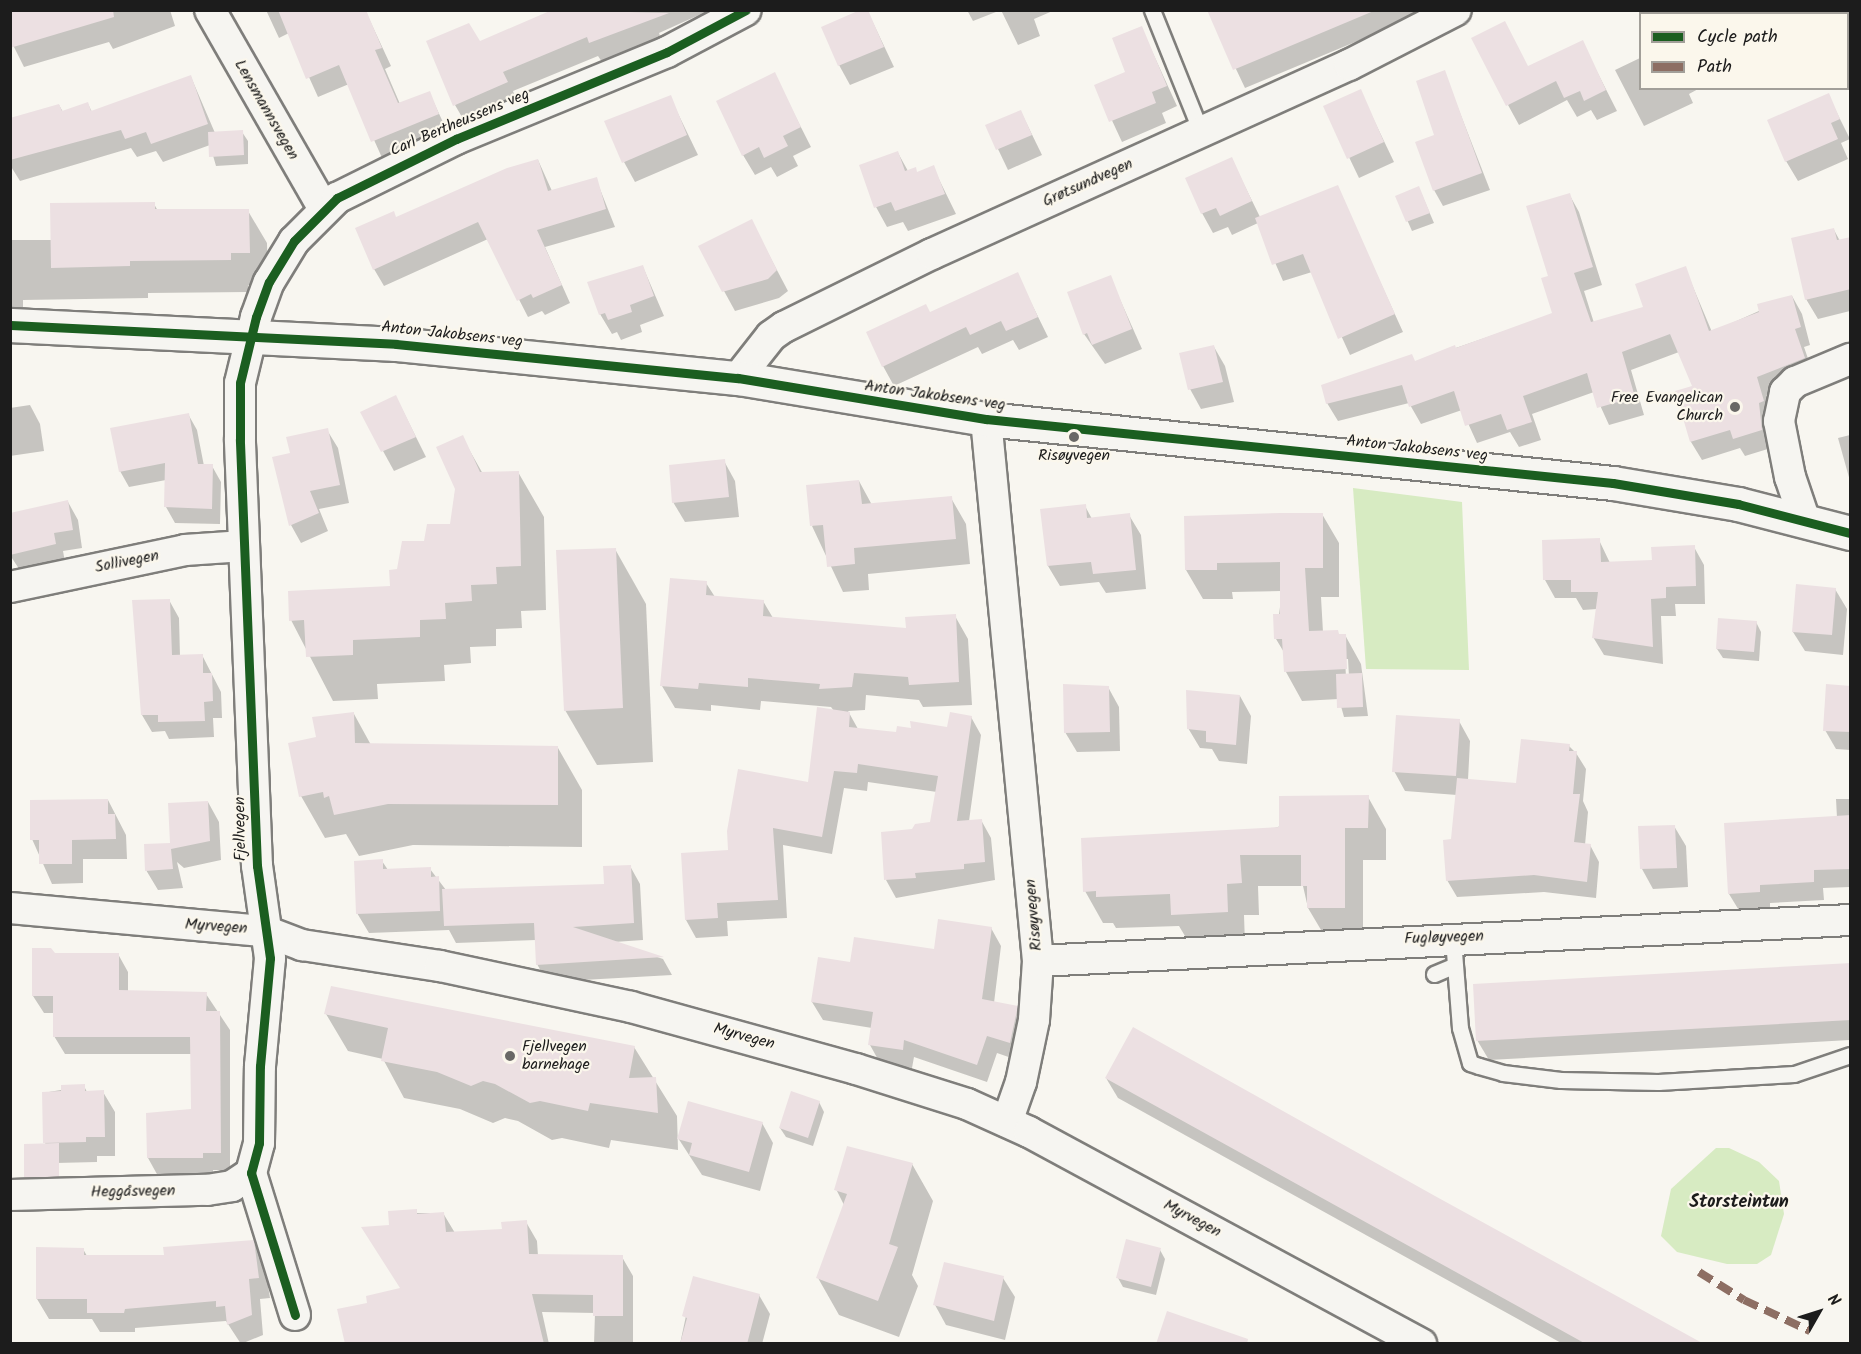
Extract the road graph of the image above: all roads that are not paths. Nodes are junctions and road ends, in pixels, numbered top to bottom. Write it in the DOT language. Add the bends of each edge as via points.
graph roads {
  1 [pos="210,10"];
  2 [pos="746,10"];
  3 [pos="1152,10"];
  4 [pos="1456,10"];
  5 [pos="1201,132"];
  6 [pos="324,209"];
  7 [pos="10,325"];
  8 [pos="250,334"];
  9 [pos="1851,359"];
  10 [pos="738,378"];
  11 [pos="986,419"];
  12 [pos="1805,521"];
  13 [pos="1851,533"];
  14 [pos="244,546"];
  15 [pos="10,587"];
  16 [pos="10,908"];
  17 [pos="1851,920"];
  18 [pos="265,931"];
  19 [pos="1453,952"];
  20 [pos="1038,961"];
  21 [pos="1434,974"];
  22 [pos="1851,1055"];
  23 [pos="1007,1122"];
  24 [pos="251,1173"];
  25 [pos="10,1195"];
  26 [pos="296,1315"];
  27 [pos="1421,1344"];
  1 -- 6 [label="street, Lensmannsvegen"];
  2 -- 6 [label="street, Carl Bertheussens veg" via="667,52 404,163 337,198"];
  3 -- 5 [label="lane"];
  4 -- 5 [label="street, Grøtsundvegen" via="1349,65"];
  5 -- 10 [label="street, Grøtsundvegen" via="932,254 784,327 771,336"];
  6 -- 8 [label="street, Carl Bertheussens veg" via="280,262"];
  7 -- 8 [label="street, Anton Jakobsens veg"];
  8 -- 10 [label="street, Anton Jakobsens veg" via="396,344"];
  8 -- 14 [label="street, Fjellvegen" via="240,400"];
  9 -- 12 [label="street" via="1804,377 1785,392 1779,422 1790,477"];
  10 -- 11 [label="street, Anton Jakobsens veg"];
  11 -- 12 [label="street, Anton Jakobsens veg" via="1594,481 1738,504"];
  11 -- 20 [label="street, Risøyvegen"];
  12 -- 13 [label="street, Anton Jakobsens veg"];
  14 -- 15 [label="street, Sollivegen" via="185,550"];
  14 -- 18 [label="street, Fjellvegen" via="257,866"];
  16 -- 18 [label="street, Myrvegen"];
  17 -- 19 [label="street, Fugløyvegen"];
  18 -- 23 [label="street, Myrvegen" via="302,945 440,966 631,1007 856,1069 967,1104"];
  18 -- 24 [label="street, Fjellvegen" via="270,958 261,1055 259,1143"];
  19 -- 20 [label="street, Fugløyvegen"];
  19 -- 21 [label="lane"];
  19 -- 22 [label="lane" via="1460,1028 1470,1063 1503,1073 1561,1080 1658,1082 1794,1074"];
  20 -- 23 [label="street, Risøyvegen" via="1034,1020 1021,1082"];
  23 -- 27 [label="street, Myrvegen"];
  24 -- 25 [label="street, Heggåsvegen" via="232,1186 207,1190"];
  24 -- 26 [label="street"];
}
